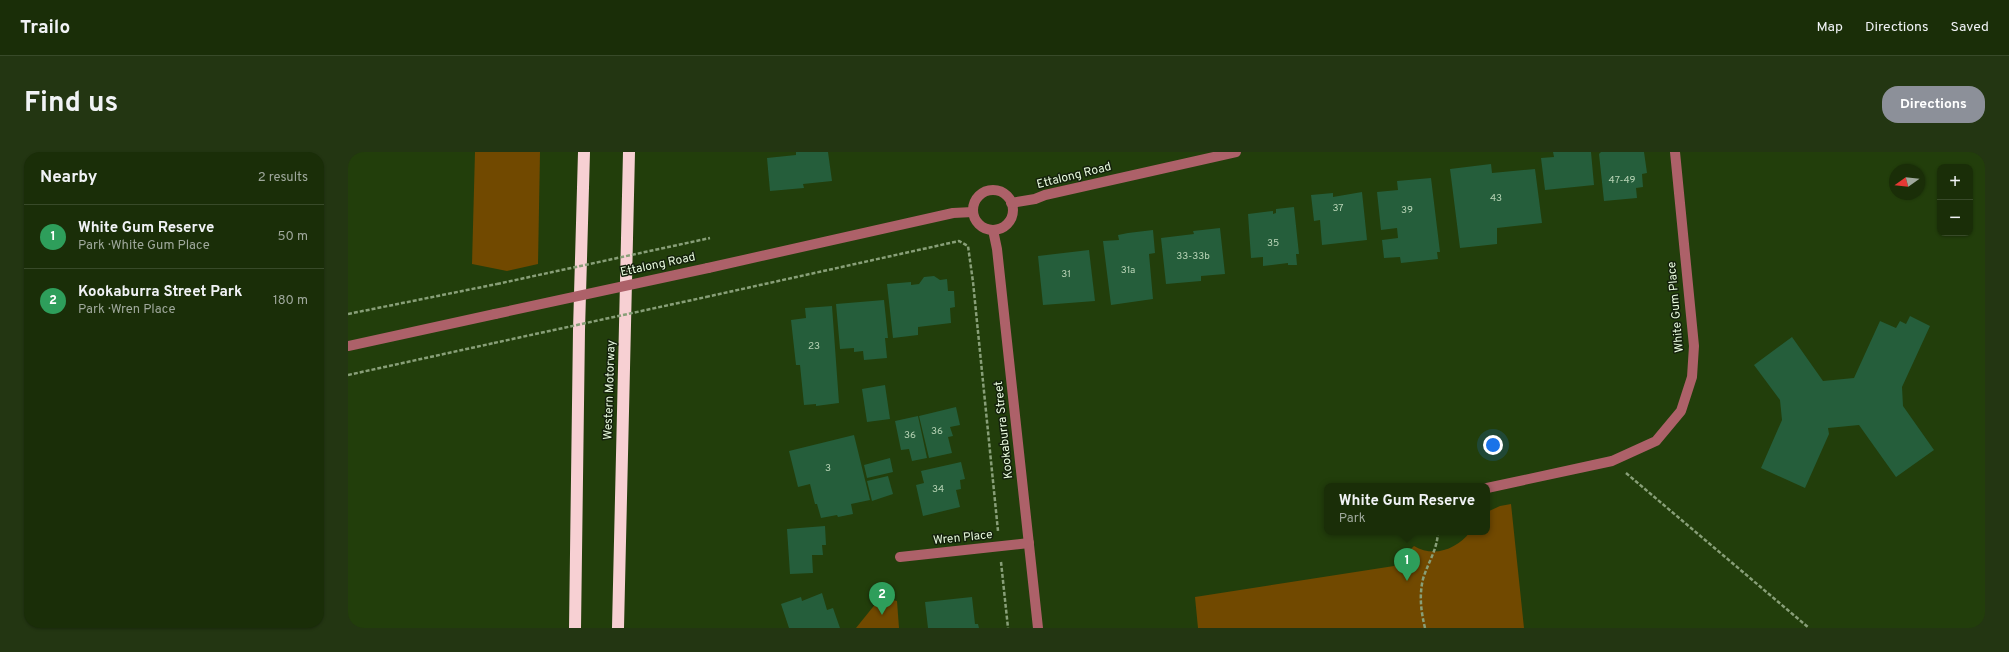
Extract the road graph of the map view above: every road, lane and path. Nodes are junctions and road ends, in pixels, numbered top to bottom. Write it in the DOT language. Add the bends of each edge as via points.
graph roads {
  1 [pos="584,152"];
  2 [pos="629,152"];
  3 [pos="1236,152"];
  4 [pos="1675,152"];
  5 [pos="1012,203"];
  6 [pos="973,212"];
  7 [pos="993,230"];
  8 [pos="710,238"];
  9 [pos="348,314"];
  10 [pos="348,346"];
  11 [pos="348,375"];
  12 [pos="1612,461"];
  13 [pos="1490,487"];
  14 [pos="1438,535"];
  15 [pos="1029,543"];
  16 [pos="1000,547"];
  17 [pos="900,557"];
  18 [pos="574,628"];
  19 [pos="618,628"];
  20 [pos="1008,628"];
  21 [pos="1038,628"];
  22 [pos="1425,628"];
  23 [pos="1809,628"];
  1 -- 18 [label="highway"];
  2 -- 19 [label="highway, Western Motorway"];
  3 -- 5 [label="street, Ettalong Road"];
  4 -- 12 [label="street, White Gum Place" via="1694,346 1692,377 1681,411 1656,441"];
  5 -- 6 [label="street" via="1003,193 985,192 976,200"];
  5 -- 7 [label="street" via="1010,220"];
  6 -- 7 [label="street" via="978,223"];
  6 -- 10 [label="street, Ettalong Road, bridge" via="953,213"];
  7 -- 15 [label="street, Kookaburra Street"];
  8 -- 9 [label="path, Ettalong Road, bridge"];
  11 -- 16 [label="path, bridge" via="959,241 968,246 974,282"];
  12 -- 13 [label="street, White Gum Place"];
  12 -- 23 [label="path"];
  14 -- 22 [label="path" via="1437,545 1423,579 1420,606"];
  15 -- 16 [label="street, Wren Place"];
  15 -- 21 [label="street, Kookaburra Street"];
  16 -- 17 [label="street, Wren Place"];
  16 -- 20 [label="path"];
}
